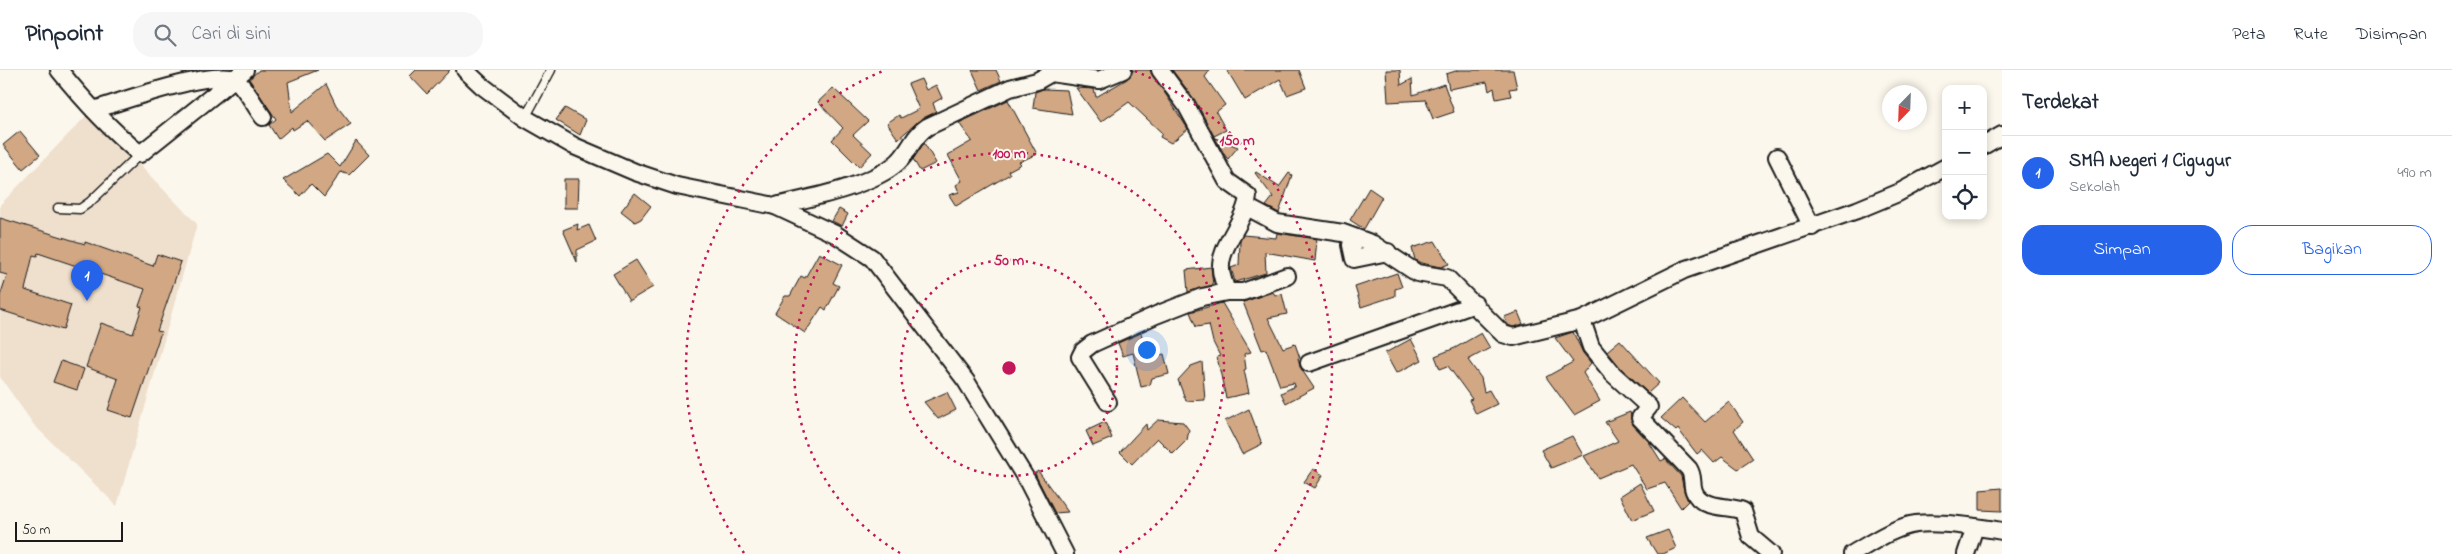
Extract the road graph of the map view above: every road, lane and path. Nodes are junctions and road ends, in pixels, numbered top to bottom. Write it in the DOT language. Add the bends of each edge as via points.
graph roads {
  1 [pos="59,70"];
  2 [pos="465,70"];
  3 [pos="551,70"];
  4 [pos="1123,70"];
  5 [pos="1160,70"];
  6 [pos="1051,72"];
  7 [pos="240,75"];
  8 [pos="94,110"];
  9 [pos="263,117"];
  10 [pos="525,118"];
  11 [pos="2002,135"];
  12 [pos="1987,144"];
  13 [pos="140,154"];
  14 [pos="1777,157"];
  15 [pos="1942,169"];
  16 [pos="776,206"];
  17 [pos="1247,207"];
  18 [pos="58,208"];
  19 [pos="1812,227"];
  20 [pos="1350,245"];
  21 [pos="1388,252"];
  22 [pos="1287,276"];
  23 [pos="1227,292"];
  24 [pos="1475,304"];
  25 [pos="1582,320"];
  26 [pos="1310,363"];
  27 [pos="1108,402"];
  28 [pos="1969,526"];
  29 [pos="2002,531"];
  30 [pos="1065,554"];
  31 [pos="1771,554"];
  32 [pos="1852,554"];
  33 [pos="1966,554"];
  1 -- 8 [label="street"];
  2 -- 10 [label="street"];
  3 -- 10 [label="lane"];
  4 -- 6 [label="street" via="1099,80"];
  5 -- 17 [label="street" via="1186,105 1227,180 1248,196"];
  6 -- 16 [label="street" via="1037,82 1010,88 927,127 919,132 899,161 888,170 841,189"];
  7 -- 8 [label="street" via="208,73 157,86"];
  7 -- 9 [label="street"];
  7 -- 13 [label="street"];
  8 -- 13 [label="street"];
  10 -- 16 [label="street" via="574,146 635,172 677,186"];
  11 -- 12 [label="street"];
  13 -- 18 [label="lane" via="85,206 80,209"];
  14 -- 19 [label="street"];
  15 -- 19 [label="street" via="1898,193"];
  16 -- 30 [label="street" via="835,234 872,258 966,381 1028,482"];
  17 -- 21 [label="street" via="1277,223 1343,233"];
  17 -- 23 [label="street" via="1222,262"];
  19 -- 25 [label="street" via="1684,270"];
  20 -- 21 [label="street" via="1354,259"];
  21 -- 24 [label="street" via="1417,273 1447,278"];
  22 -- 23 [label="street" via="1244,292"];
  23 -- 27 [label="street" via="1202,297 1156,315 1083,351 1080,357 1083,364"];
  24 -- 25 [label="street" via="1507,337"];
  24 -- 26 [label="street"];
  25 -- 31 [label="street" via="1591,347 1612,374 1650,407 1640,418 1693,474 1697,496 1723,508 1743,511 1751,537"];
  28 -- 29 [label="street"];
  28 -- 32 [label="street" via="1915,524 1877,538"];
  28 -- 33 [label="street"];
}
